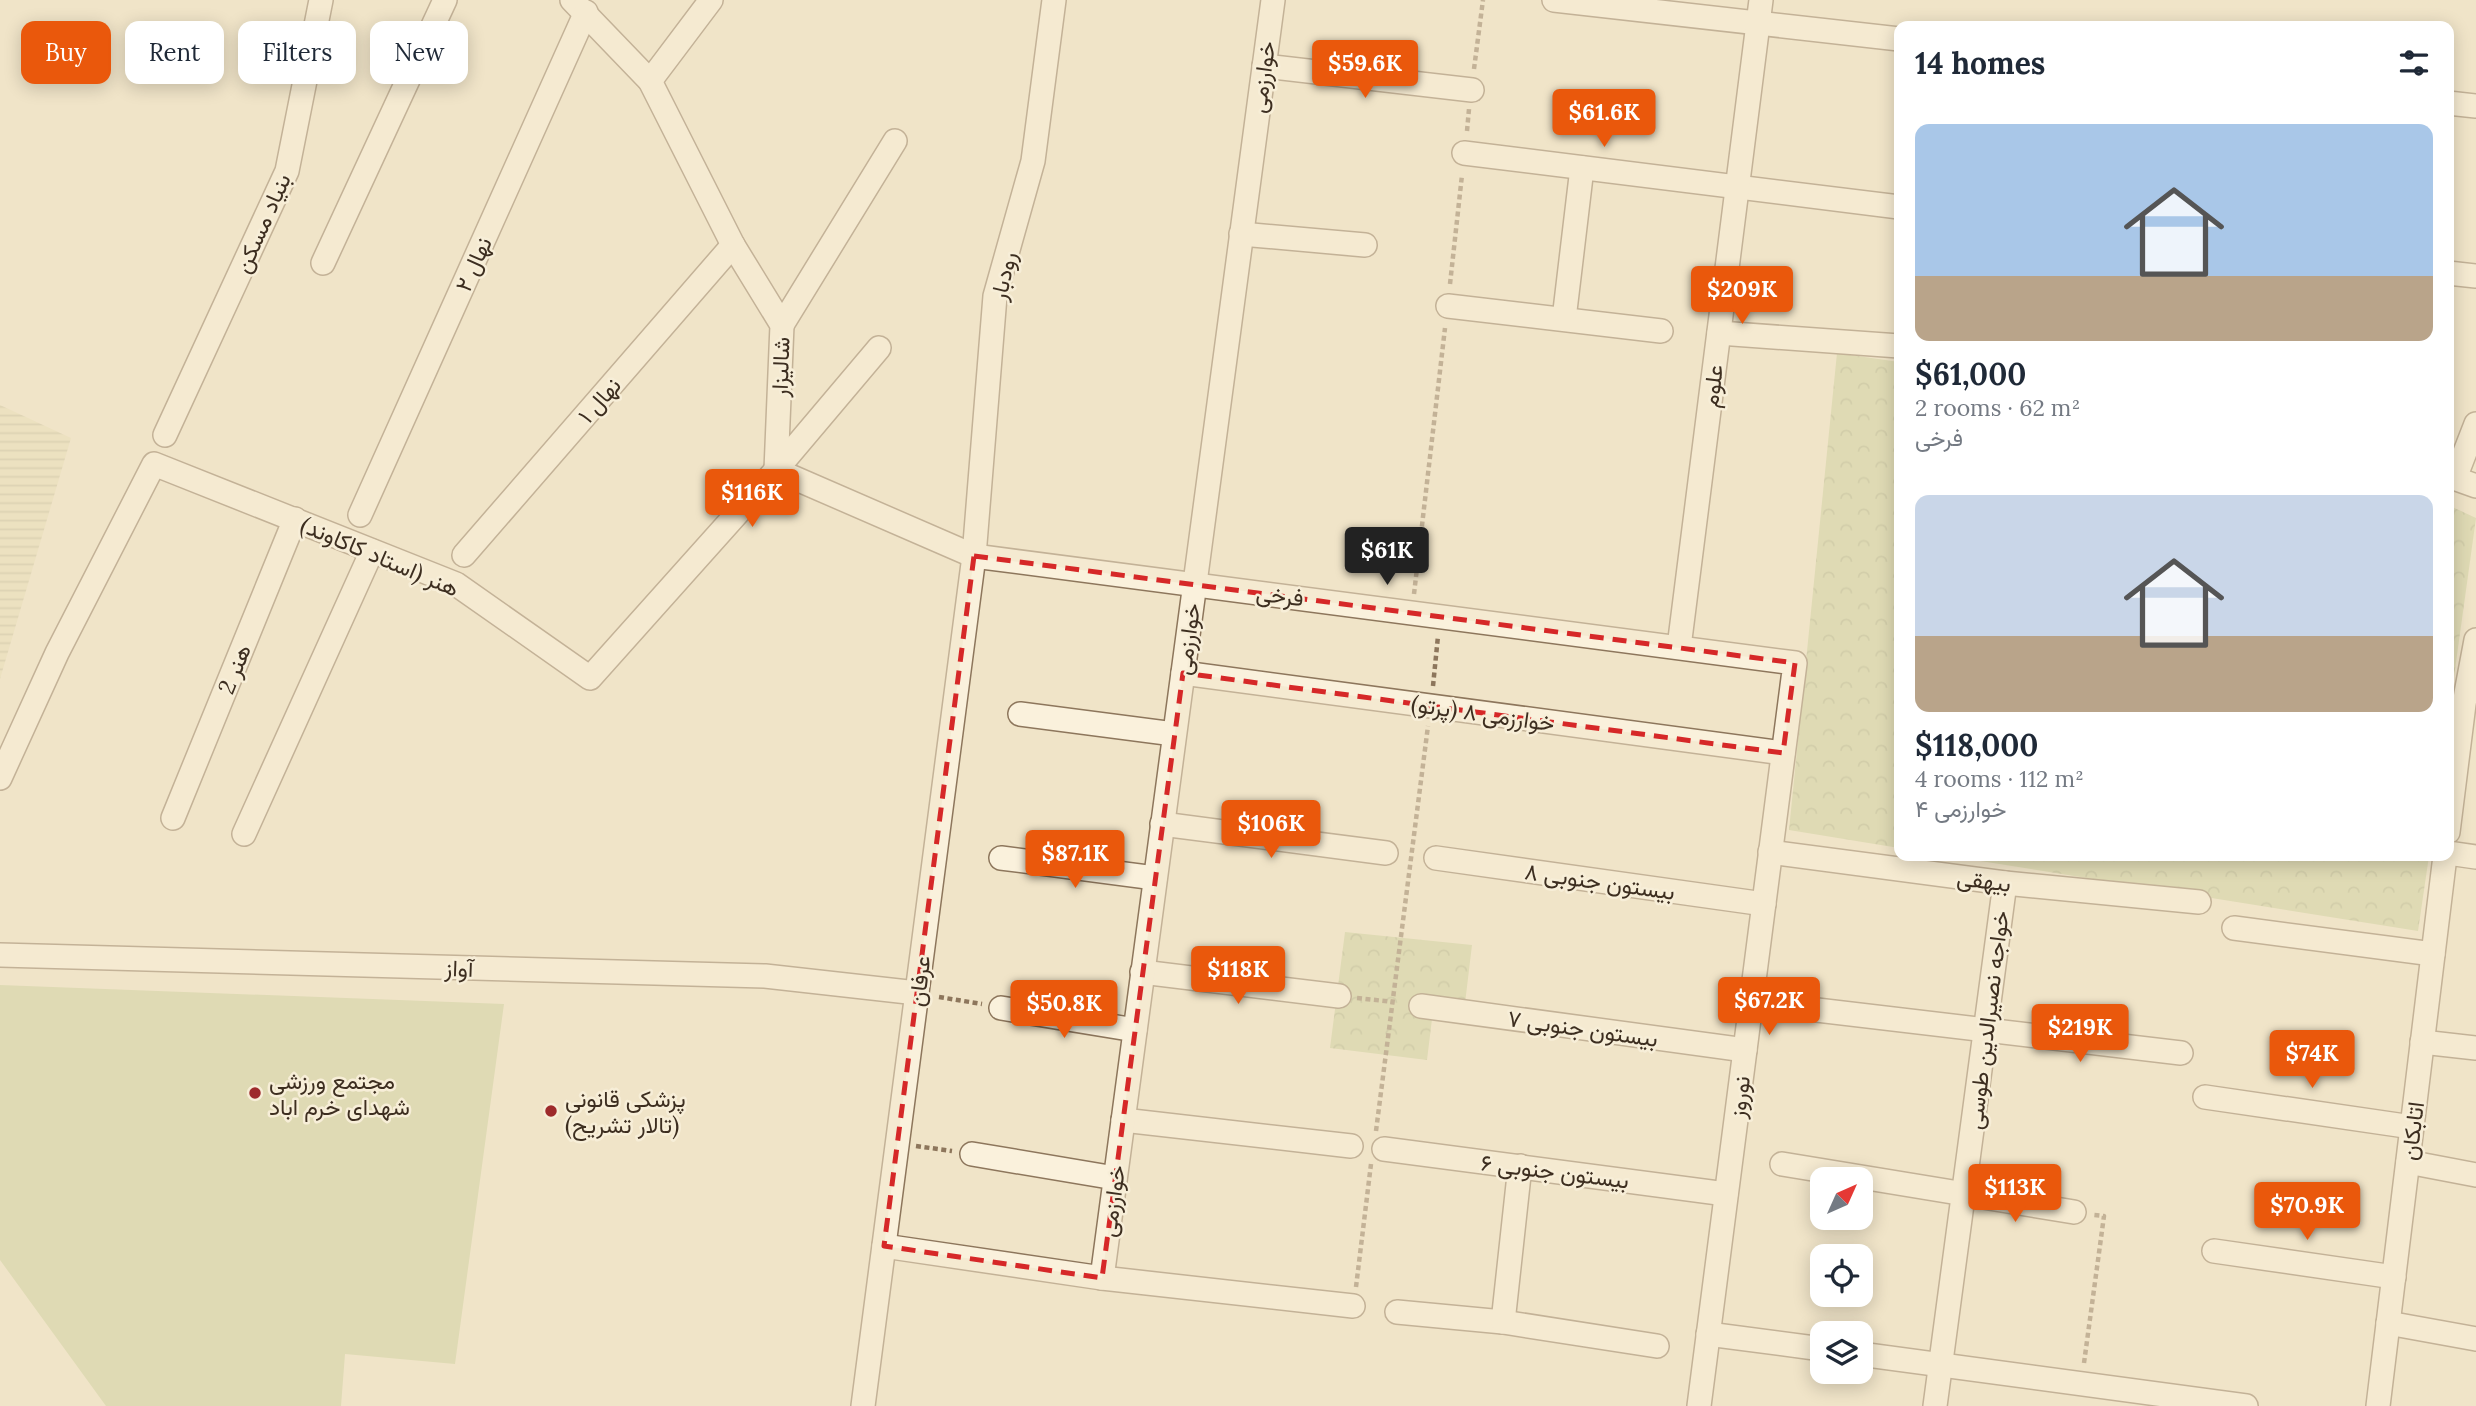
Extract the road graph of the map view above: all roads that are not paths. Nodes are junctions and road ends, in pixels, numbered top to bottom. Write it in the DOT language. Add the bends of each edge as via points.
graph roads {
  1 [pos="321,0"];
  2 [pos="444,0"];
  3 [pos="711,0"];
  4 [pos="1054,0"];
  5 [pos="1273,0"];
  6 [pos="1555,0"];
  7 [pos="579,6"];
  8 [pos="1760,11"];
  9 [pos="1894,38"];
  10 [pos="1264,66"];
  11 [pos="650,81"];
  12 [pos="1472,90"];
  13 [pos="2454,104"];
  14 [pos="2476,106"];
  15 [pos="895,141"];
  16 [pos="1464,153"];
  17 [pos="1582,168"];
  18 [pos="1737,189"];
  19 [pos="1894,206"];
  20 [pos="1241,234"];
  21 [pos="733,245"];
  22 [pos="1365,246"];
  23 [pos="323,263"];
  24 [pos="2454,274"];
  25 [pos="2476,276"];
  26 [pos="1448,306"];
  27 [pos="1564,320"];
  28 [pos="782,324"];
  29 [pos="1661,331"];
  30 [pos="1719,333"];
  31 [pos="1894,346"];
  32 [pos="879,348"];
  33 [pos="2476,424"];
  34 [pos="165,435"];
  35 [pos="776,470"];
  36 [pos="2454,471"];
  37 [pos="2454,478"];
  38 [pos="2476,486"];
  39 [pos="360,515"];
  40 [pos="295,519"];
  41 [pos="372,551"];
  42 [pos="464,555"];
  43 [pos="974,556"];
  44 [pos="1194,584"];
  45 [pos="2476,639"];
  46 [pos="1679,647"];
  47 [pos="1794,663"];
  48 [pos="1182,673"];
  49 [pos="2470,705"];
  50 [pos="1020,714"];
  51 [pos="1174,734"];
  52 [pos="1783,753"];
  53 [pos="0,778"];
  54 [pos="2454,797"];
  55 [pos="173,818"];
  56 [pos="1162,824"];
  57 [pos="244,834"];
  58 [pos="1770,852"];
  59 [pos="1385,853"];
  60 [pos="2454,855"];
  61 [pos="2476,857"];
  62 [pos="1001,858"];
  63 [pos="1436,858"];
  64 [pos="2446,861"];
  65 [pos="1155,878"];
  66 [pos="2004,883"];
  67 [pos="2199,902"];
  68 [pos="1764,904"];
  69 [pos="2234,928"];
  70 [pos="2433,954"];
  71 [pos="0,955"];
  72 [pos="1142,972"];
  73 [pos="917,993"];
  74 [pos="1339,996"];
  75 [pos="1421,1006"];
  76 [pos="1001,1008"];
  77 [pos="1800,1008"];
  78 [pos="1135,1030"];
  79 [pos="1985,1031"];
  80 [pos="2423,1042"];
  81 [pos="2476,1048"];
  82 [pos="1745,1050"];
  83 [pos="2180,1054"];
  84 [pos="2205,1097"];
  85 [pos="1123,1120"];
  86 [pos="2412,1127"];
  87 [pos="1351,1146"];
  88 [pos="1377,1148"];
  89 [pos="972,1154"];
  90 [pos="2408,1162"];
  91 [pos="1782,1164"];
  92 [pos="1521,1167"];
  93 [pos="2476,1175"];
  94 [pos="1115,1178"];
  95 [pos="1964,1193"];
  96 [pos="1726,1194"];
  97 [pos="2074,1212"];
  98 [pos="884,1246"];
  99 [pos="2214,1251"];
  100 [pos="2394,1277"];
  101 [pos="1102,1278"];
  102 [pos="1353,1306"];
  103 [pos="1398,1312"];
  104 [pos="1503,1322"];
  105 [pos="2388,1323"];
  106 [pos="1708,1334"];
  107 [pos="2476,1339"];
  108 [pos="1657,1346"];
  109 [pos="1810,1347"];
  110 [pos="1873,1356"];
  111 [pos="1941,1365"];
  112 [pos="863,1406"];
  113 [pos="1699,1406"];
  114 [pos="1935,1406"];
  115 [pos="2246,1406"];
  116 [pos="2378,1406"];
  1 -- 34 [label="street, بنیاد مسکن" via="287,171"];
  2 -- 23 [label="street"];
  3 -- 11 [label="street"];
  4 -- 43 [label="street, رودبار" via="1034,161 995,296"];
  5 -- 10 [label="street, خوارزمی"];
  6 -- 8 [label="street"];
  7 -- 11 [label="street, شالیزار"];
  7 -- 39 [label="street, نهال ۲"];
  8 -- 9 [label="street"];
  8 -- 18 [label="street, علوم"];
  10 -- 12 [label="street"];
  10 -- 20 [label="street, خوارزمی"];
  11 -- 21 [label="street, شالیزار"];
  13 -- 14 [label="street"];
  15 -- 28 [label="street"];
  16 -- 17 [label="street"];
  17 -- 18 [label="street"];
  17 -- 27 [label="street"];
  18 -- 19 [label="street"];
  18 -- 30 [label="street, علوم"];
  20 -- 22 [label="street"];
  20 -- 44 [label="street, خوارزمی"];
  21 -- 28 [label="street, شالیزار"];
  21 -- 42 [label="street, نهال ۱"];
  24 -- 25 [label="street"];
  26 -- 27 [label="street"];
  27 -- 29 [label="street"];
  28 -- 35 [label="street, شالیزار"];
  30 -- 31 [label="street"];
  30 -- 46 [label="street, علوم"];
  32 -- 35 [label="street"];
  33 -- 36 [label="street"];
  35 -- 41 [label="street, هنر (استاد کاکاوند)" via="590,678 456,584"];
  35 -- 43 [label="street"];
  37 -- 38 [label="street"];
  40 -- 41 [label="street, هنر (استاد کاکاوند)"];
  40 -- 53 [label="street, هنر (استاد کاکاوند)" via="154,464 57,653"];
  40 -- 55 [label="street, هنر 2"];
  41 -- 57 [label="street"];
  43 -- 44 [label="street, فرخی"];
  43 -- 73 [label="street, عرفان"];
  44 -- 46 [label="street, فرخی"];
  44 -- 48 [label="street, خوارزمی"];
  45 -- 49 [label="street"];
  46 -- 47 [label="street, فرخی"];
  47 -- 52 [label="street, نوروز"];
  48 -- 51 [label="street, خوارزمی"];
  48 -- 52 [label="street, خوارزمی ۸ (پرتو)"];
  49 -- 54 [label="street"];
  50 -- 51 [label="street"];
  51 -- 56 [label="street, خوارزمی"];
  52 -- 58 [label="street, نوروز"];
  56 -- 59 [label="street"];
  56 -- 65 [label="street, خوارزمی"];
  58 -- 66 [label="street, بیهقی"];
  58 -- 68 [label="street, نوروز"];
  60 -- 61 [label="street"];
  62 -- 65 [label="street"];
  63 -- 68 [label="street, بیستون جنوبی ۸"];
  64 -- 70 [label="street, اتابکان"];
  65 -- 72 [label="street, خوارزمی"];
  66 -- 67 [label="street, بیهقی"];
  66 -- 79 [label="street, خواجه نصیرالدین طوسی"];
  68 -- 82 [label="street, نوروز"];
  69 -- 70 [label="street"];
  70 -- 80 [label="street, اتابکان"];
  71 -- 73 [label="street, آواز" via="765,976"];
  72 -- 74 [label="street"];
  72 -- 78 [label="street, خوارزمی"];
  73 -- 98 [label="street, عرفان"];
  75 -- 82 [label="street, بیستون جنوبی ۷"];
  76 -- 78 [label="street"];
  77 -- 79 [label="street"];
  78 -- 85 [label="street, خوارزمی"];
  79 -- 83 [label="street"];
  79 -- 95 [label="street, خواجه نصیرالدین طوسی"];
  80 -- 81 [label="street"];
  80 -- 86 [label="street, اتابکان"];
  82 -- 96 [label="street, نوروز"];
  84 -- 86 [label="street"];
  85 -- 87 [label="street"];
  85 -- 94 [label="street, خوارزمی"];
  86 -- 90 [label="street, اتابکان"];
  88 -- 92 [label="street, بیستون جنوبی ۶"];
  89 -- 94 [label="street"];
  90 -- 93 [label="street"];
  90 -- 100 [label="street, اتابکان"];
  91 -- 95 [label="street"];
  92 -- 96 [label="street, بیستون جنوبی ۶"];
  92 -- 104 [label="street"];
  94 -- 101 [label="street, خوارزمی"];
  95 -- 97 [label="street"];
  95 -- 111 [label="street, خواجه نصیرالدین طوسی"];
  96 -- 106 [label="street, نوروز"];
  98 -- 101 [label="street"];
  98 -- 112 [label="street, عرفان"];
  99 -- 100 [label="street"];
  100 -- 105 [label="street, اتابکان"];
  101 -- 102 [label="street"];
  103 -- 104 [label="street"];
  104 -- 108 [label="street"];
  105 -- 107 [label="street"];
  105 -- 116 [label="street, اتابکان"];
  106 -- 109 [label="street"];
  106 -- 113 [label="street, نوروز"];
  110 -- 111 [label="street"];
  111 -- 114 [label="street, خواجه نصیرالدین طوسی"];
  111 -- 115 [label="street"];
}
